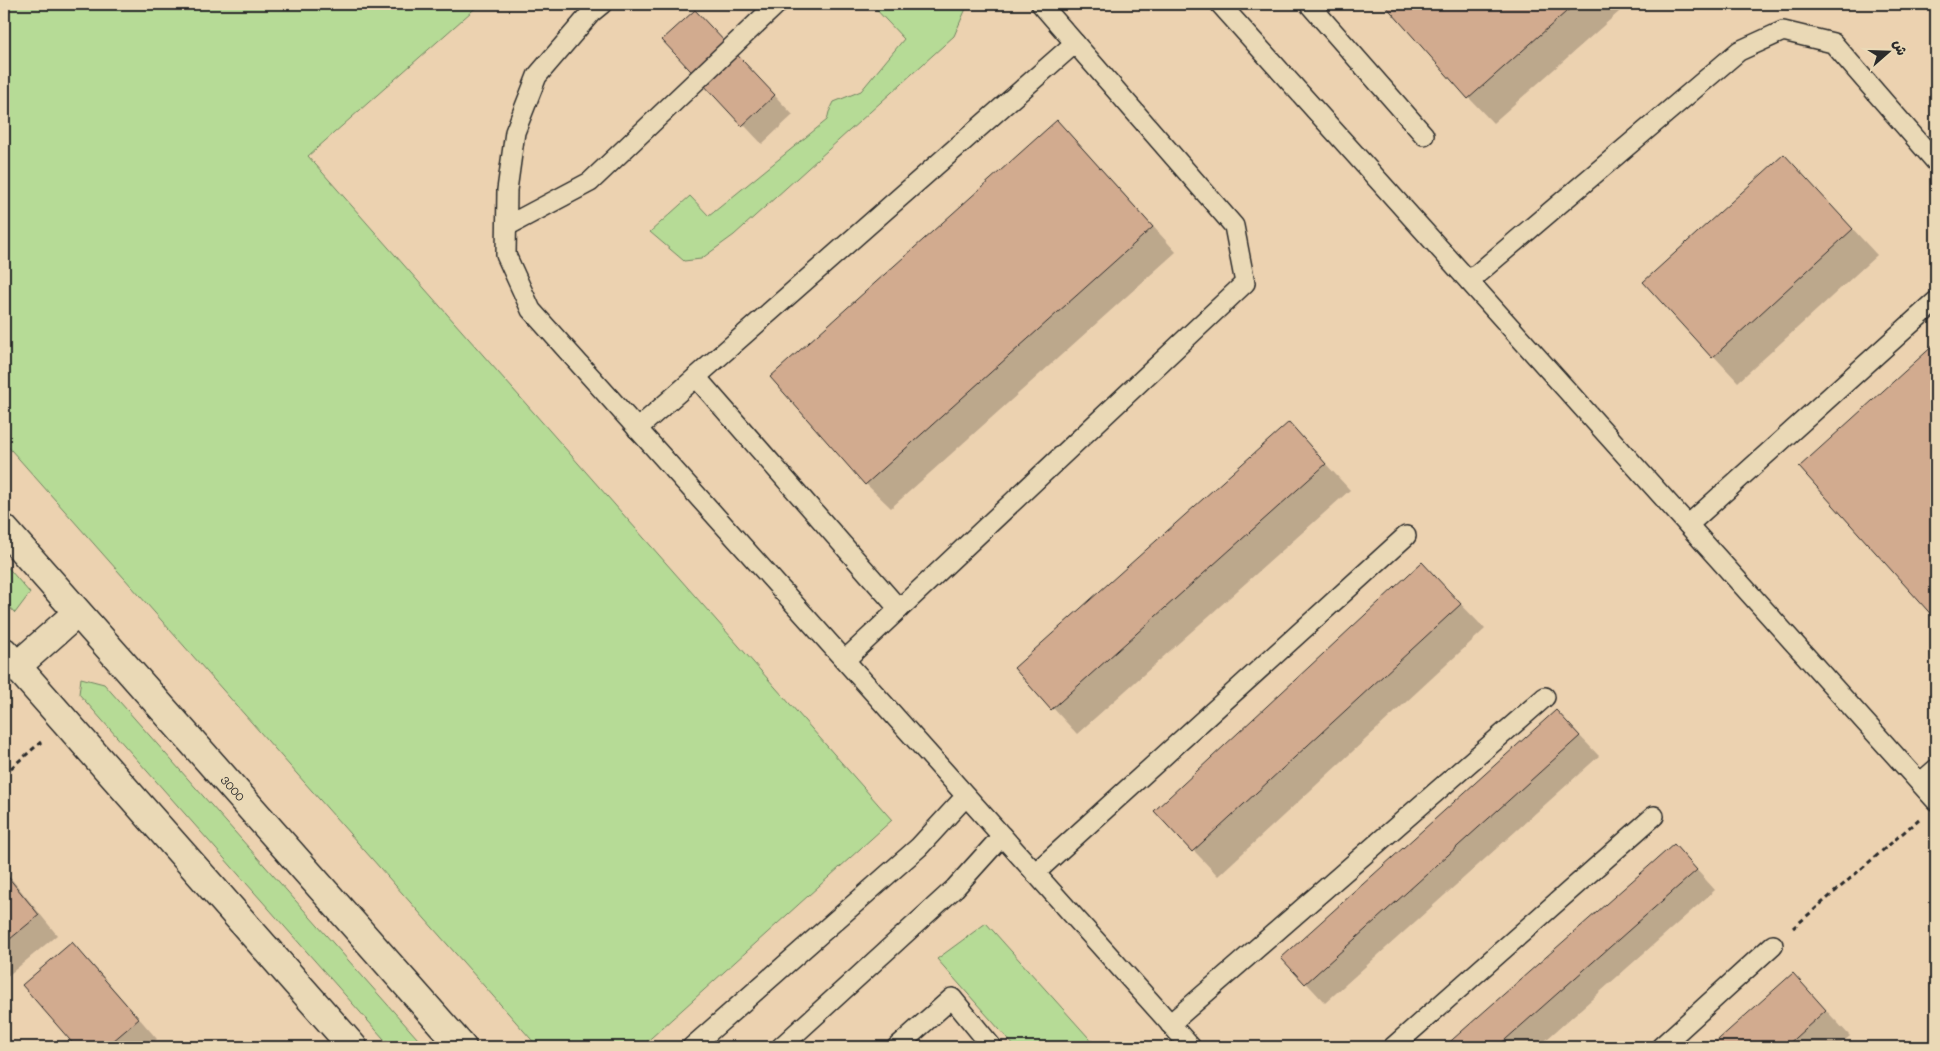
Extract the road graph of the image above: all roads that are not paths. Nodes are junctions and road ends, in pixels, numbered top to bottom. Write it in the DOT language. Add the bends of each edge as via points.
graph roads {
  1 [pos="602,4"];
  2 [pos="777,4"];
  3 [pos="1041,4"];
  4 [pos="1220,4"];
  5 [pos="1309,4"];
  6 [pos="1075,43"];
  7 [pos="1424,135"];
  8 [pos="1936,162"];
  9 [pos="507,226"];
  10 [pos="1468,281"];
  11 [pos="1936,301"];
  12 [pos="696,377"];
  13 [pos="637,429"];
  14 [pos="1688,525"];
  15 [pos="4,530"];
  16 [pos="1406,536"];
  17 [pos="899,609"];
  18 [pos="77,613"];
  19 [pos="10,659"];
  20 [pos="845,660"];
  21 [pos="1545,697"];
  22 [pos="1936,769"];
  23 [pos="1920,783"];
  24 [pos="966,796"];
  25 [pos="1936,801"];
  26 [pos="1654,816"];
  27 [pos="1002,836"];
  28 [pos="1035,873"];
  29 [pos="1773,945"];
  30 [pos="1170,1024"];
  31 [pos="353,1047"];
  32 [pos="462,1047"];
  33 [pos="692,1047"];
  34 [pos="781,1047"];
  35 [pos="896,1047"];
  36 [pos="992,1047"];
  37 [pos="1191,1047"];
  38 [pos="1393,1047"];
  39 [pos="1662,1047"];
  1 -- 9 [label="lane" via="537,76 515,132 507,190"];
  2 -- 9 [label="lane" via="590,182"];
  3 -- 6 [label="lane"];
  4 -- 10 [label="lane"];
  5 -- 7 [label="lane"];
  6 -- 12 [label="lane"];
  6 -- 17 [label="lane" via="1234,226 1245,283"];
  8 -- 10 [label="lane" via="1832,43 1783,31 1739,51"];
  9 -- 13 [label="lane" via="506,255 531,310"];
  10 -- 14 [label="lane"];
  11 -- 14 [label="lane"];
  12 -- 13 [label="lane"];
  12 -- 17 [label="lane"];
  13 -- 20 [label="lane"];
  14 -- 23 [label="lane"];
  15 -- 18 [label="street, 3000"];
  16 -- 28 [label="lane"];
  17 -- 20 [label="lane"];
  18 -- 19 [label="street"];
  18 -- 32 [label="street, 3000"];
  19 -- 31 [label="street"];
  20 -- 24 [label="lane"];
  21 -- 30 [label="lane"];
  22 -- 23 [label="lane"];
  23 -- 25 [label="lane"];
  24 -- 27 [label="lane"];
  24 -- 33 [label="lane" via="919,848"];
  26 -- 38 [label="lane"];
  27 -- 28 [label="lane"];
  27 -- 34 [label="lane" via="955,888"];
  28 -- 30 [label="lane"];
  29 -- 39 [label="lane"];
  30 -- 37 [label="lane"];
  35 -- 36 [label="lane" via="952,998"];
}
